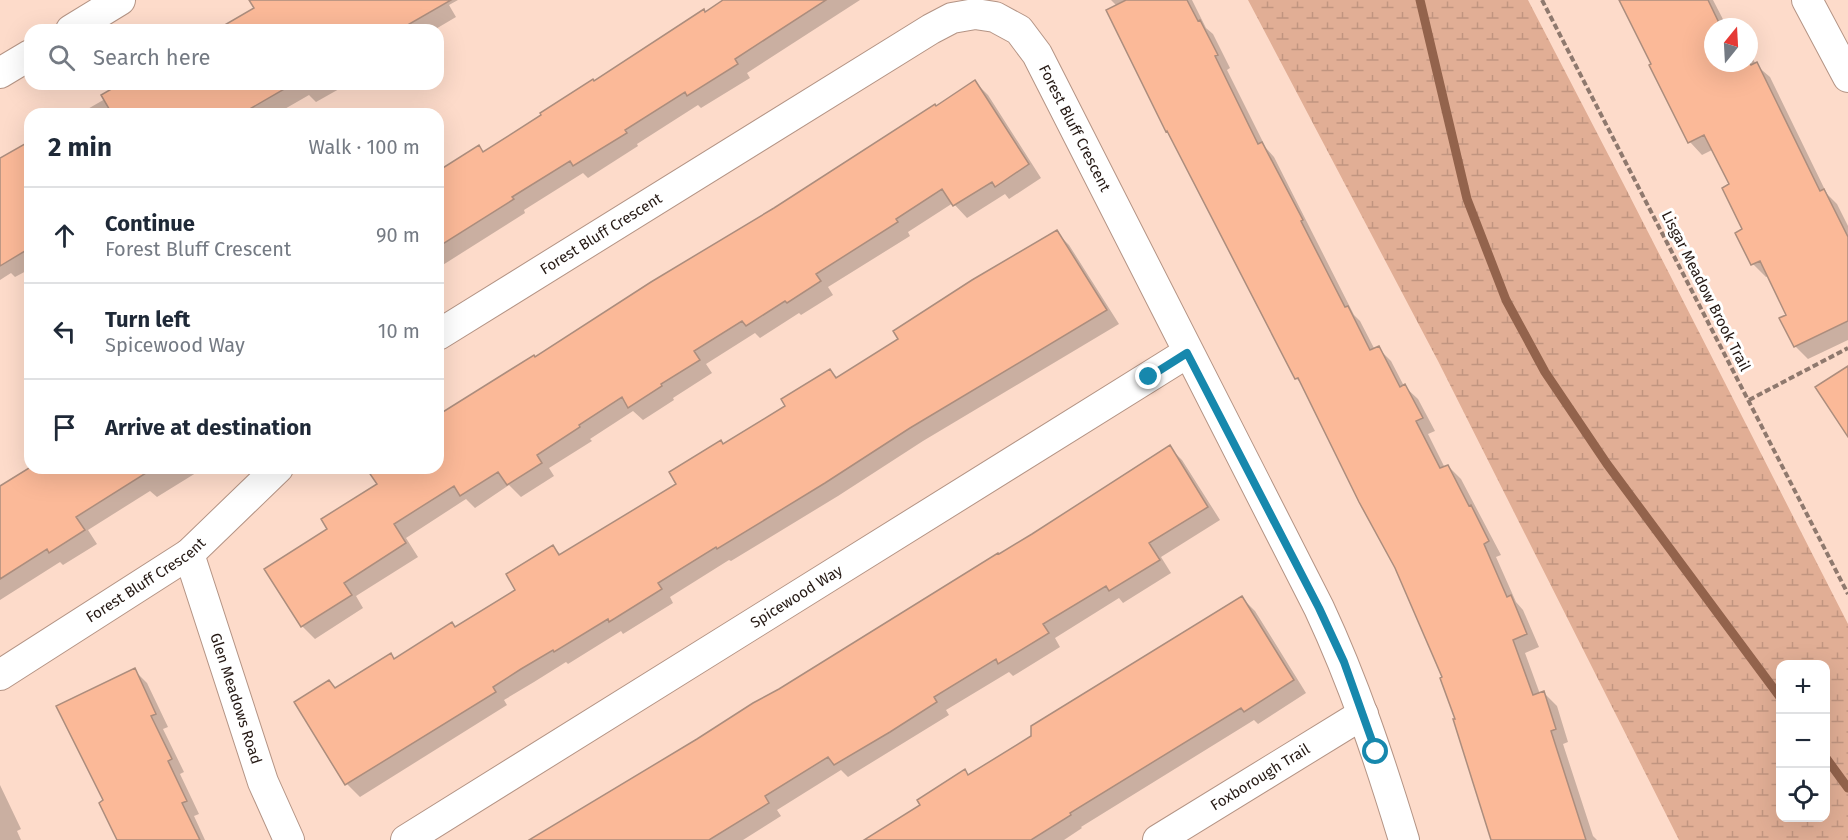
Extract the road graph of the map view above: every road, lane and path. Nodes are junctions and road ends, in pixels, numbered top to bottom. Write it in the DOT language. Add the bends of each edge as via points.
graph roads {
  1 [pos="120,0"];
  2 [pos="1542,0"];
  3 [pos="1807,0"];
  4 [pos="81,24"];
  5 [pos="24,59"];
  6 [pos="0,73"];
  7 [pos="1848,77"];
  8 [pos="444,331"];
  9 [pos="1848,348"];
  10 [pos="1187,353"];
  11 [pos="1749,400"];
  12 [pos="272,474"];
  13 [pos="189,554"];
  14 [pos="1848,594"];
  15 [pos="0,675"];
  16 [pos="1363,714"];
  17 [pos="289,840"];
  18 [pos="406,840"];
  19 [pos="1158,840"];
  20 [pos="1404,840"];
  1 -- 4 [label="street"];
  2 -- 11 [label="path, Lisgar Meadow Brook Trail"];
  3 -- 7 [label="street"];
  5 -- 6 [label="street"];
  8 -- 10 [label="street, Forest Bluff Crescent" via="931,28 952,18 975,14 995,17 1019,30 1037,54"];
  9 -- 11 [label="path"];
  10 -- 16 [label="street, Forest Bluff Crescent" via="1319,608"];
  10 -- 18 [label="street, Spicewood Way"];
  11 -- 14 [label="path, Lisgar Meadow Brook Trail"];
  12 -- 13 [label="street, Forest Bluff Crescent"];
  13 -- 15 [label="street, Forest Bluff Crescent"];
  13 -- 17 [label="street, Glen Meadows Road" via="264,782"];
  16 -- 19 [label="street, Foxborough Trail"];
  16 -- 20 [label="street, Forest Bluff Crescent"];
}
